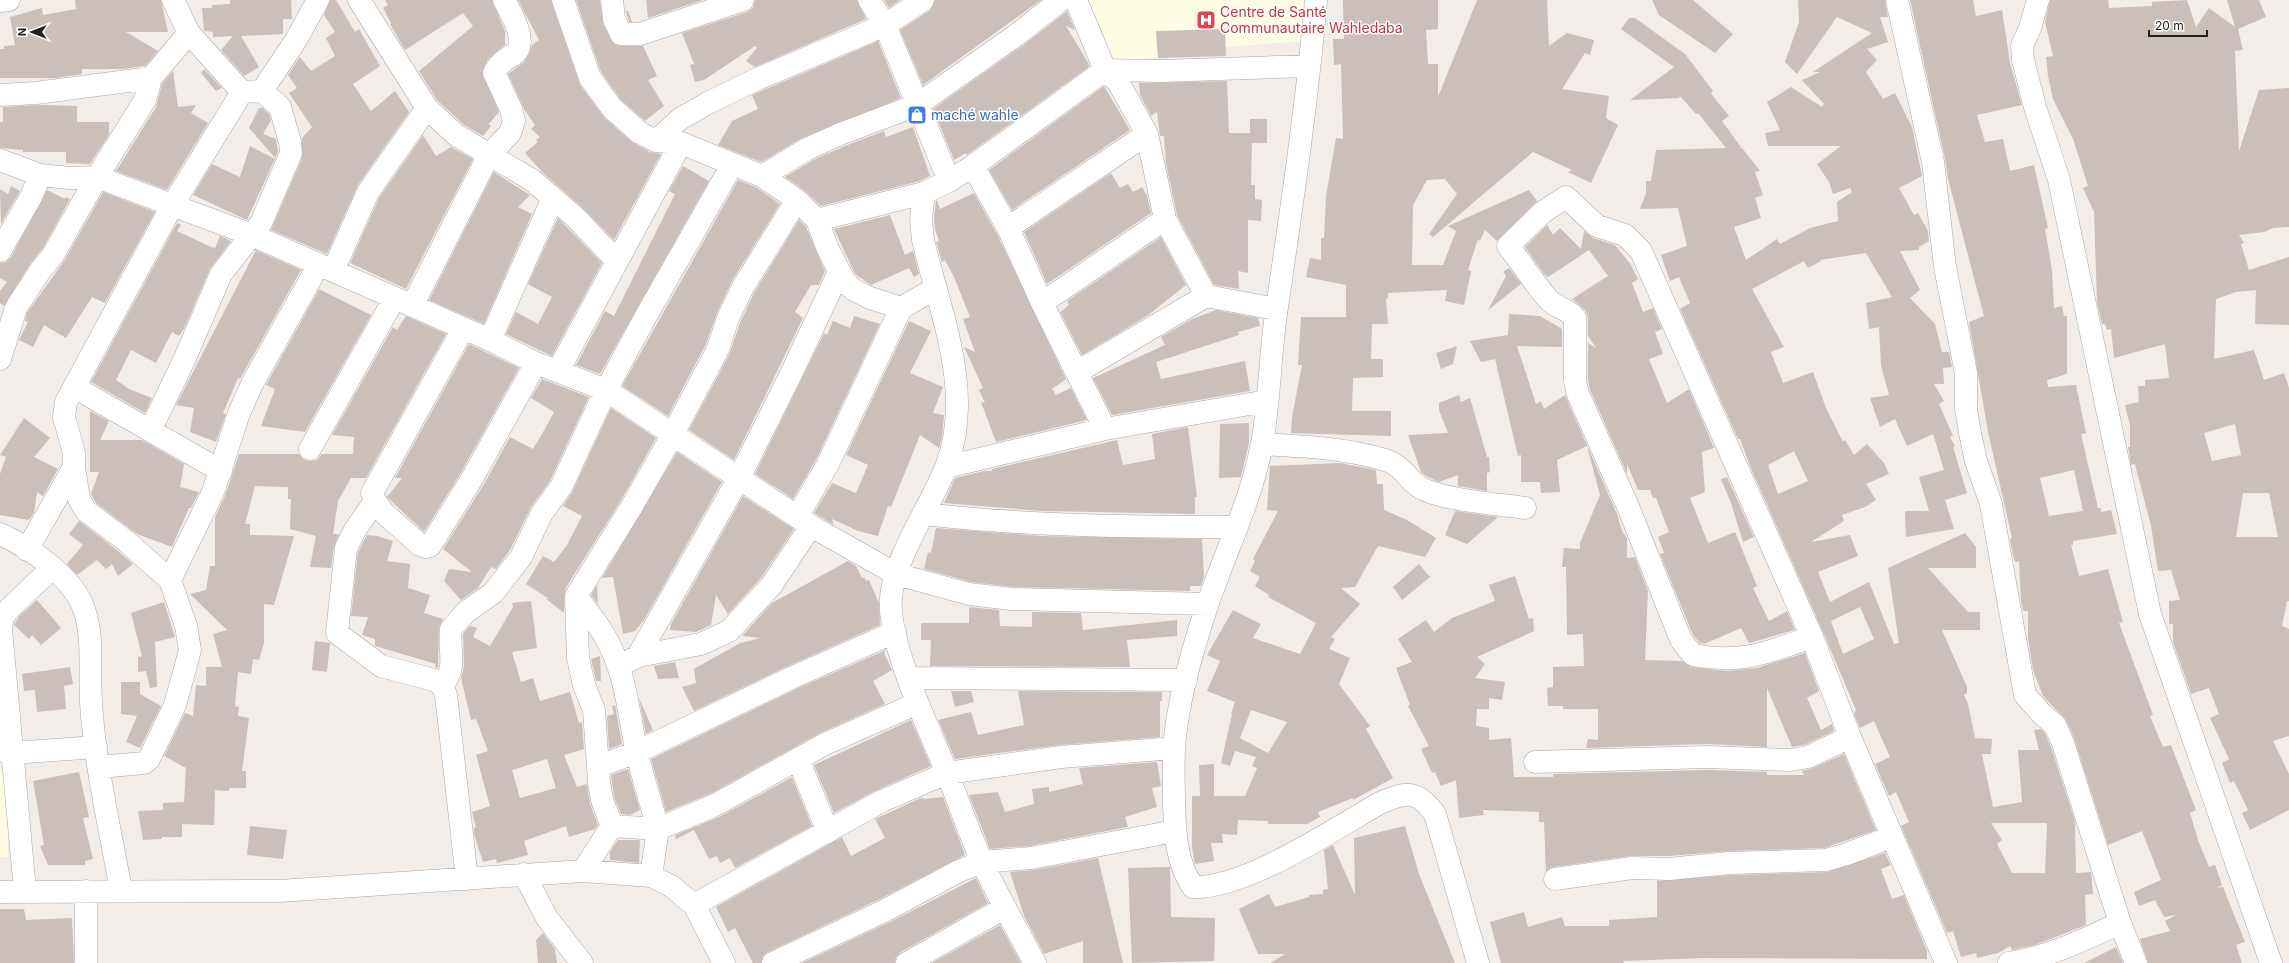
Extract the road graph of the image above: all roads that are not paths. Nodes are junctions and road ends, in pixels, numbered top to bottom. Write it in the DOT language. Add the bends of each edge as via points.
graph roads {
  1 [pos="10,0"];
  2 [pos="173,0"];
  3 [pos="318,0"];
  4 [pos="359,0"];
  5 [pos="504,0"];
  6 [pos="563,0"];
  7 [pos="612,0"];
  8 [pos="743,0"];
  9 [pos="869,0"];
  10 [pos="923,0"];
  11 [pos="1061,0"];
  12 [pos="1076,0"];
  13 [pos="1316,0"];
  14 [pos="1896,0"];
  15 [pos="2038,0"];
  16 [pos="0,1"];
  17 [pos="884,25"];
  18 [pos="189,33"];
  19 [pos="1309,66"];
  20 [pos="1106,70"];
  21 [pos="151,78"];
  22 [pos="252,92"];
  23 [pos="0,95"];
  24 [pos="917,105"];
  25 [pos="427,108"];
  26 [pos="1147,134"];
  27 [pos="656,141"];
  28 [pos="681,143"];
  29 [pos="489,155"];
  30 [pos="0,160"];
  31 [pos="732,165"];
  32 [pos="973,166"];
  33 [pos="40,175"];
  34 [pos="762,176"];
  35 [pos="97,177"];
  36 [pos="949,181"];
  37 [pos="924,193"];
  38 [pos="553,198"];
  39 [pos="797,200"];
  40 [pos="172,206"];
  41 [pos="1165,219"];
  42 [pos="817,220"];
  43 [pos="1008,228"];
  44 [pos="252,235"];
  45 [pos="0,251"];
  46 [pos="617,261"];
  47 [pos="326,268"];
  48 [pos="839,272"];
  49 [pos="934,289"];
  50 [pos="1206,296"];
  51 [pos="403,303"];
  52 [pos="1042,303"];
  53 [pos="901,308"];
  54 [pos="1276,309"];
  55 [pos="463,329"];
  56 [pos="490,340"];
  57 [pos="0,360"];
  58 [pos="536,363"];
  59 [pos="558,371"];
  60 [pos="1077,372"];
  61 [pos="74,387"];
  62 [pos="606,390"];
  63 [pos="1267,402"];
  64 [pos="151,429"];
  65 [pos="1105,429"];
  66 [pos="673,434"];
  67 [pos="1262,444"];
  68 [pos="310,449"];
  69 [pos="74,467"];
  70 [pos="946,467"];
  71 [pos="221,471"];
  72 [pos="739,478"];
  73 [pos="375,501"];
  74 [pos="1524,508"];
  75 [pos="924,514"];
  76 [pos="804,522"];
  77 [pos="1237,527"];
  78 [pos="0,534"];
  79 [pos="27,550"];
  80 [pos="52,568"];
  81 [pos="896,574"];
  82 [pos="170,580"];
  83 [pos="576,596"];
  84 [pos="1207,604"];
  85 [pos="895,632"];
  86 [pos="1812,637"];
  87 [pos="638,656"];
  88 [pos="618,666"];
  89 [pos="909,678"];
  90 [pos="1186,680"];
  91 [pos="442,685"];
  92 [pos="918,703"];
  93 [pos="1850,737"];
  94 [pos="1174,748"];
  95 [pos="6,752"];
  96 [pos="637,752"];
  97 [pos="97,757"];
  98 [pos="798,759"];
  99 [pos="1535,762"];
  100 [pos="599,766"];
  101 [pos="947,773"];
  102 [pos="612,826"];
  103 [pos="658,829"];
  104 [pos="1175,831"];
  105 [pos="828,832"];
  106 [pos="1891,837"];
  107 [pos="982,862"];
  108 [pos="583,871"];
  109 [pos="524,874"];
  110 [pos="651,876"];
  111 [pos="467,879"];
  112 [pos="1555,879"];
  113 [pos="25,891"];
  114 [pos="86,891"];
  115 [pos="121,891"];
  116 [pos="0,892"];
  117 [pos="694,905"];
  118 [pos="1004,908"];
  119 [pos="2120,923"];
  120 [pos="2031,961"];
  121 [pos="86,963"];
  122 [pos="582,963"];
  123 [pos="724,963"];
  124 [pos="773,963"];
  125 [pos="907,963"];
  126 [pos="1035,963"];
  127 [pos="1478,963"];
  128 [pos="1946,963"];
  129 [pos="2009,963"];
  130 [pos="2136,963"];
  131 [pos="2271,963"];
  1 -- 16 [label="street"];
  2 -- 18 [label="street"];
  3 -- 22 [label="street" via="296,40"];
  4 -- 25 [label="street"];
  5 -- 29 [label="street" via="520,40 520,47 497,66 494,73 514,121 510,133"];
  6 -- 27 [label="street" via="590,78 612,108 640,133"];
  7 -- 8 [label="street" via="614,19 621,34 631,35"];
  9 -- 17 [label="street"];
  10 -- 17 [label="street"];
  11 -- 24 [label="street"];
  12 -- 20 [label="street"];
  13 -- 19 [label="street"];
  14 -- 119 [label="street" via="1933,162 1945,267 1966,373 1966,409 1970,433 1991,504 2025,695 2055,725 2063,743"];
  15 -- 131 [label="street" via="2022,46 2023,60 2035,107 2059,180 2150,614"];
  17 -- 24 [label="street"];
  17 -- 27 [label="street" via="735,90 680,119"];
  18 -- 21 [label="street"];
  18 -- 22 [label="street"];
  19 -- 20 [label="street" via="1161,71"];
  19 -- 54 [label="street" via="1287,246"];
  20 -- 26 [label="street" via="1118,82"];
  20 -- 32 [label="street"];
  21 -- 23 [label="street" via="36,93"];
  21 -- 35 [label="street" via="145,100"];
  22 -- 40 [label="street"];
  22 -- 44 [label="street" via="280,107 291,153 261,223"];
  24 -- 34 [label="street" via="807,149"];
  24 -- 36 [label="street"];
  25 -- 29 [label="street" via="456,135"];
  25 -- 47 [label="street" via="368,192"];
  26 -- 41 [label="street"];
  26 -- 43 [label="street"];
  27 -- 28 [label="street"];
  28 -- 31 [label="street"];
  28 -- 46 [label="street"];
  29 -- 38 [label="street" via="532,180"];
  29 -- 51 [label="street"];
  30 -- 33 [label="street"];
  31 -- 34 [label="street"];
  31 -- 62 [label="street"];
  32 -- 36 [label="street"];
  32 -- 43 [label="street"];
  33 -- 35 [label="street"];
  33 -- 45 [label="street" via="32,197"];
  34 -- 39 [label="street"];
  35 -- 40 [label="street"];
  35 -- 57 [label="street" via="53,254 16,308"];
  36 -- 37 [label="street"];
  37 -- 42 [label="street"];
  37 -- 49 [label="street" via="921,219 923,240"];
  38 -- 46 [label="street"];
  38 -- 56 [label="street"];
  39 -- 42 [label="street"];
  39 -- 66 [label="street" via="743,287 728,318 718,349"];
  40 -- 44 [label="street"];
  40 -- 61 [label="street"];
  41 -- 50 [label="street"];
  41 -- 52 [label="street"];
  42 -- 48 [label="street"];
  43 -- 52 [label="street"];
  44 -- 47 [label="street"];
  44 -- 64 [label="street" via="221,274"];
  46 -- 59 [label="street"];
  47 -- 51 [label="street"];
  47 -- 71 [label="street" via="252,384 239,413"];
  48 -- 53 [label="street" via="854,290"];
  48 -- 72 [label="street"];
  49 -- 53 [label="street"];
  49 -- 70 [label="street" via="956,377 958,412 955,442"];
  50 -- 54 [label="street"];
  50 -- 60 [label="street"];
  51 -- 55 [label="street"];
  51 -- 68 [label="street"];
  52 -- 60 [label="street"];
  53 -- 76 [label="street" via="828,464"];
  54 -- 63 [label="street"];
  55 -- 56 [label="street"];
  55 -- 73 [label="street" via="372,493"];
  56 -- 58 [label="street"];
  58 -- 59 [label="street"];
  58 -- 73 [label="street" via="473,477 430,546 426,548 420,545 384,513"];
  59 -- 62 [label="street"];
  60 -- 65 [label="street"];
  61 -- 64 [label="street"];
  61 -- 69 [label="street" via="66,402 64,418 74,453"];
  62 -- 66 [label="street"];
  62 -- 91 [label="street" via="561,487 542,513 521,557 493,593 466,612 450,629 452,667 449,678"];
  63 -- 65 [label="street"];
  63 -- 67 [label="street"];
  64 -- 71 [label="street"];
  65 -- 70 [label="street"];
  66 -- 72 [label="street"];
  66 -- 83 [label="street"];
  67 -- 74 [label="street" via="1317,447 1387,460 1404,470 1419,487 1436,494"];
  67 -- 77 [label="street"];
  69 -- 79 [label="street"];
  69 -- 82 [label="street" via="79,499 86,511 126,541"];
  70 -- 75 [label="street"];
  71 -- 82 [label="street"];
  72 -- 76 [label="street"];
  72 -- 87 [label="street"];
  73 -- 91 [label="street" via="346,548 338,633 381,666 434,680"];
  75 -- 77 [label="street" via="1110,527"];
  75 -- 81 [label="street"];
  76 -- 81 [label="street"];
  76 -- 87 [label="street" via="772,586 729,631 701,644"];
  77 -- 84 [label="street"];
  78 -- 79 [label="street" via="16,541"];
  79 -- 80 [label="street"];
  80 -- 95 [label="street" via="3,617 1,648"];
  80 -- 97 [label="street" via="73,589 84,609"];
  81 -- 84 [label="street" via="969,594 1012,599"];
  81 -- 85 [label="street" via="891,599"];
  82 -- 97 [label="street" via="186,626 190,650 175,705 149,759 144,763"];
  83 -- 88 [label="street" via="602,630"];
  83 -- 100 [label="street" via="578,658 584,685 594,710"];
  84 -- 90 [label="street"];
  85 -- 89 [label="street"];
  85 -- 96 [label="street" via="791,678"];
  86 -- 86 [label="street" via="1754,656 1733,660 1693,655 1681,640 1629,509 1578,394 1576,318 1571,311 1548,300 1508,246 1543,212 1566,197 1597,226 1625,235 1641,251"];
  86 -- 93 [label="street"];
  87 -- 88 [label="street"];
  88 -- 96 [label="street"];
  89 -- 90 [label="street"];
  89 -- 92 [label="street"];
  90 -- 94 [label="street"];
  91 -- 111 [label="street" via="446,695"];
  92 -- 98 [label="street" via="825,744"];
  92 -- 101 [label="street"];
  93 -- 99 [label="street" via="1808,757 1790,760 1707,757"];
  93 -- 106 [label="street"];
  94 -- 101 [label="street" via="1061,757"];
  94 -- 104 [label="street"];
  95 -- 97 [label="street"];
  95 -- 113 [label="street"];
  96 -- 100 [label="street"];
  96 -- 103 [label="street"];
  97 -- 115 [label="street"];
  98 -- 103 [label="street" via="715,805"];
  98 -- 105 [label="street"];
  100 -- 102 [label="street" via="602,800"];
  101 -- 105 [label="street" via="882,802"];
  101 -- 107 [label="street"];
  102 -- 103 [label="street"];
  102 -- 108 [label="street"];
  103 -- 110 [label="street"];
  104 -- 107 [label="street" via="1031,858"];
  104 -- 127 [label="street" via="1184,873 1193,887 1207,887 1265,868 1396,795 1414,794 1426,802 1435,814"];
  105 -- 117 [label="street"];
  106 -- 112 [label="street" via="1826,860 1729,863 1669,869 1632,868"];
  106 -- 128 [label="street"];
  107 -- 118 [label="street"];
  107 -- 124 [label="street"];
  108 -- 109 [label="street"];
  108 -- 110 [label="street"];
  109 -- 111 [label="street"];
  109 -- 122 [label="street" via="547,918"];
  110 -- 117 [label="street" via="671,886"];
  111 -- 115 [label="street" via="279,891"];
  113 -- 114 [label="street"];
  113 -- 116 [label="street"];
  114 -- 115 [label="street"];
  114 -- 121 [label="street"];
  117 -- 123 [label="street"];
  118 -- 125 [label="street"];
  118 -- 126 [label="street"];
  119 -- 120 [label="street"];
  119 -- 130 [label="street"];
  120 -- 129 [label="street"];
}
